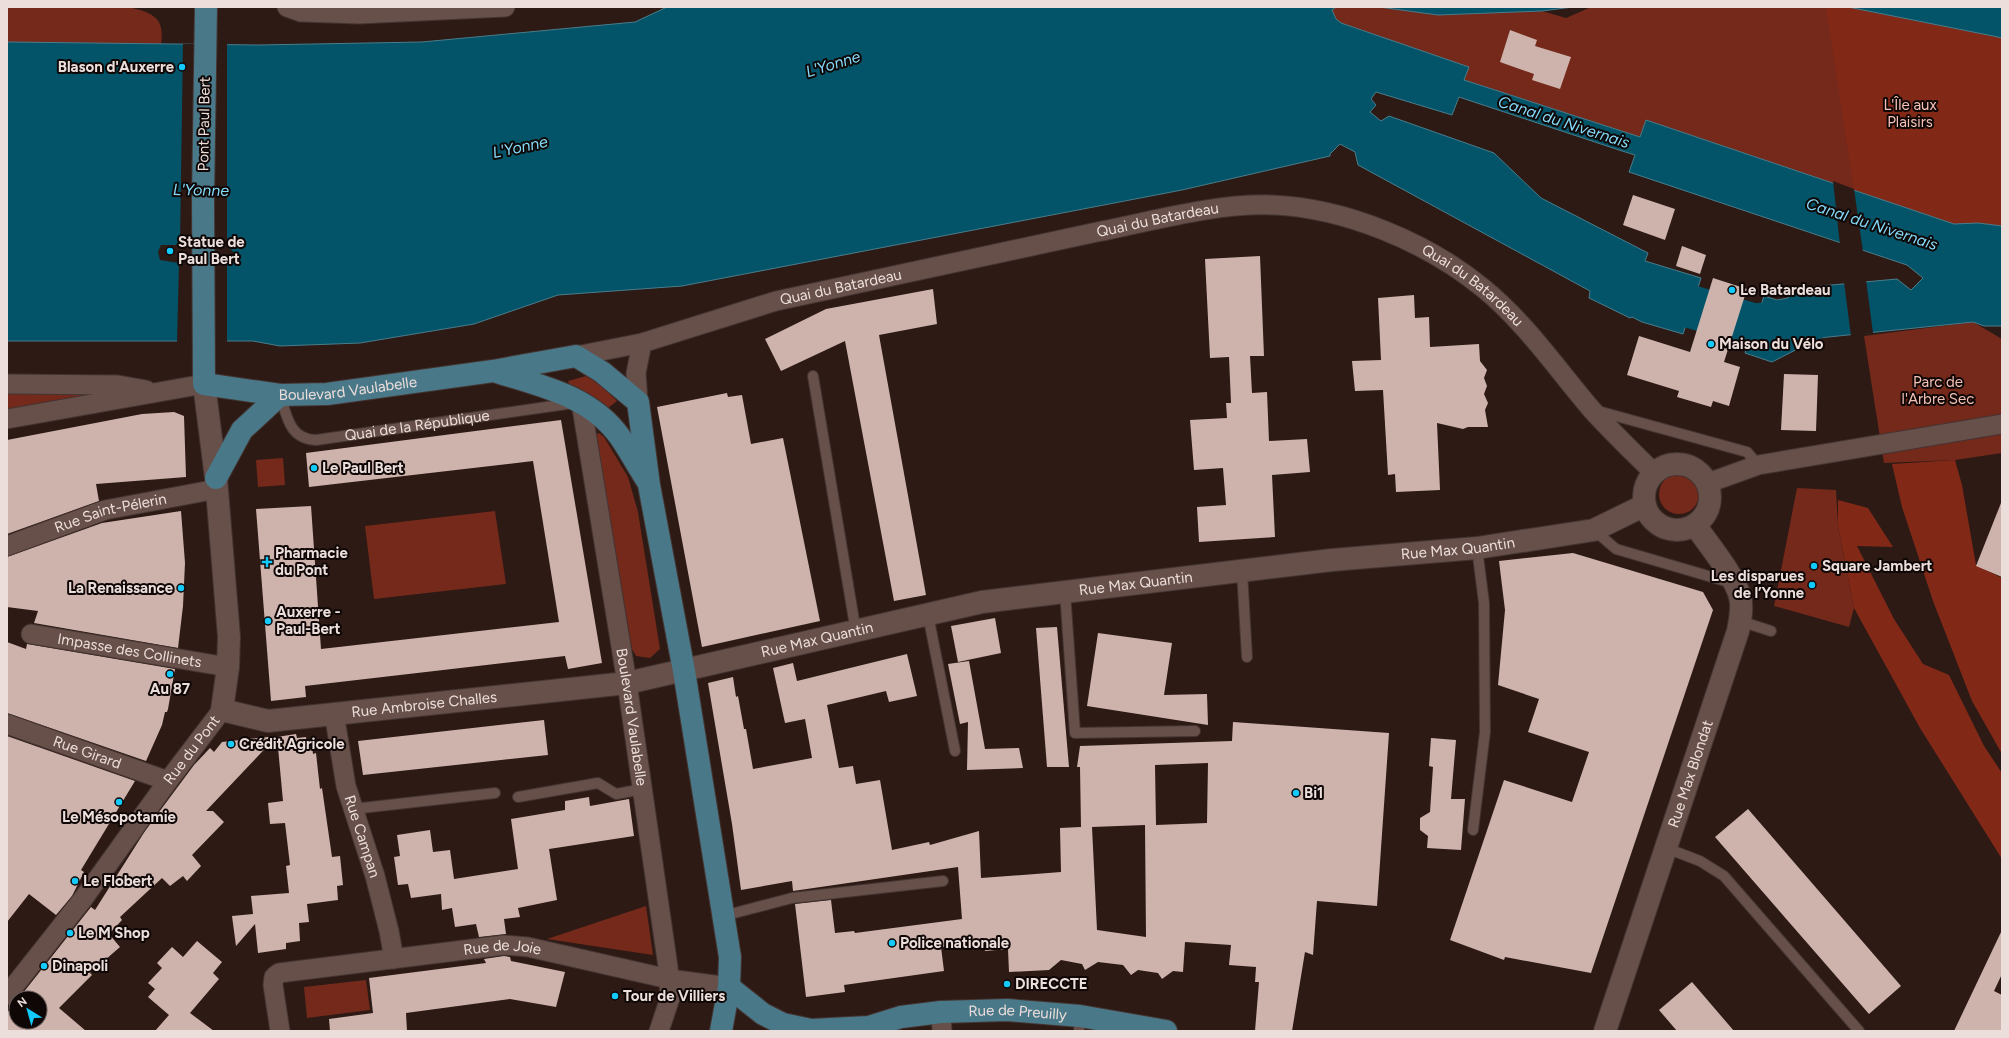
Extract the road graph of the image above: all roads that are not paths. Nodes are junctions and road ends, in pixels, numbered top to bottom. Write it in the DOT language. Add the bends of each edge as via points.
graph roads {
  1 [pos="206,7"];
  2 [pos="287,7"];
  3 [pos="505,7"];
  4 [pos="642,343"];
  5 [pos="576,356"];
  6 [pos="493,371"];
  7 [pos="813,376"];
  8 [pos="7,384"];
  9 [pos="204,384"];
  10 [pos="153,392"];
  11 [pos="280,395"];
  12 [pos="581,402"];
  13 [pos="638,402"];
  14 [pos="1593,410"];
  15 [pos="7,419"];
  16 [pos="2002,424"];
  17 [pos="1758,465"];
  18 [pos="1654,473"];
  19 [pos="216,483"];
  20 [pos="1708,483"];
  21 [pos="650,485"];
  22 [pos="1645,505"];
  23 [pos="1695,525"];
  24 [pos="1594,530"];
  25 [pos="7,546"];
  26 [pos="1476,548"];
  27 [pos="1242,571"];
  28 [pos="1736,584"];
  29 [pos="1065,592"];
  30 [pos="928,615"];
  31 [pos="1740,621"];
  32 [pos="1771,631"];
  33 [pos="856,632"];
  34 [pos="31,634"];
  35 [pos="1247,657"];
  36 [pos="228,667"];
  37 [pos="684,671"];
  38 [pos="627,683"];
  39 [pos="222,710"];
  40 [pos="334,713"];
  41 [pos="7,724"];
  42 [pos="1196,731"];
  43 [pos="955,751"];
  44 [pos="168,781"];
  45 [pos="643,789"];
  46 [pos="495,793"];
  47 [pos="518,796"];
  48 [pos="353,809"];
  49 [pos="1473,830"];
  50 [pos="1666,848"];
  51 [pos="943,881"];
  52 [pos="723,916"];
  53 [pos="394,959"];
  54 [pos="669,979"];
  55 [pos="729,987"];
  56 [pos="7,995"];
  57 [pos="941,1022"];
  58 [pos="1080,1024"];
  59 [pos="865,1029"];
  60 [pos="823,1030"];
  61 [pos="280,1031"];
  62 [pos="659,1031"];
  63 [pos="721,1031"];
  64 [pos="1166,1031"];
  65 [pos="1608,1031"];
  66 [pos="1859,1031"];
  1 -- 9 [label="main road, Pont Paul Bert"];
  2 -- 3 [label="street" via="301,12 359,14"];
  4 -- 5 [label="street, Quai du Batardeau"];
  4 -- 13 [label="street, Boulevard Vaulabelle" via="636,373"];
  4 -- 14 [label="street, Quai du Batardeau" via="790,298 1177,216 1235,206 1272,205 1315,210 1360,223 1407,240 1448,263 1484,288 1520,323"];
  5 -- 6 [label="main road, Boulevard Vaulabelle"];
  5 -- 13 [label="main road" via="602,372"];
  6 -- 11 [label="main road, Boulevard Vaulabelle" via="327,394"];
  6 -- 12 [label="main road, Boulevard Vaulabelle" via="556,390"];
  7 -- 33 [label="lane"];
  8 -- 10 [label="street" via="118,385"];
  9 -- 10 [label="street"];
  9 -- 11 [label="main road, Boulevard Vaulabelle"];
  9 -- 19 [label="street, Rue du Pont"];
  10 -- 15 [label="street"];
  11 -- 12 [label="lane, Quai de la République" via="291,428 298,435 316,440"];
  11 -- 19 [label="main road" via="242,430"];
  12 -- 21 [label="main road, Boulevard Vaulabelle" via="604,419 620,436"];
  12 -- 38 [label="street, Boulevard Vaulabelle"];
  13 -- 21 [label="main road, Boulevard Vaulabelle"];
  14 -- 17 [label="lane" via="1747,452"];
  14 -- 18 [label="street, Quai du Batardeau"];
  16 -- 17 [label="street"];
  17 -- 20 [label="street"];
  18 -- 20 [label="street" via="1673,464 1684,464 1702,474"];
  18 -- 22 [label="street" via="1644,493"];
  19 -- 25 [label="street, Rue Saint-Pélerin" via="105,510"];
  19 -- 36 [label="street, Rue du Pont" via="229,638"];
  20 -- 23 [label="street" via="1710,502 1705,515"];
  21 -- 37 [label="main road, Boulevard Vaulabelle"];
  22 -- 23 [label="street" via="1649,514 1665,528 1675,530"];
  22 -- 24 [label="street, Rue Max Quantin"];
  23 -- 28 [label="street, Rue Max Blondat"];
  24 -- 26 [label="street, Rue Max Quantin"];
  24 -- 28 [label="lane" via="1616,549"];
  26 -- 27 [label="street, Rue Max Quantin" via="1332,560"];
  26 -- 49 [label="lane" via="1484,603 1485,732"];
  27 -- 29 [label="street, Rue Max Quantin"];
  27 -- 35 [label="lane"];
  28 -- 31 [label="street, Rue Max Blondat" via="1740,597"];
  29 -- 30 [label="street, Rue Max Quantin" via="982,602"];
  29 -- 42 [label="lane" via="1075,733"];
  30 -- 33 [label="street, Rue Max Quantin"];
  30 -- 43 [label="lane"];
  31 -- 32 [label="lane"];
  31 -- 50 [label="street, Rue Max Blondat"];
  33 -- 37 [label="street, Rue Max Quantin"];
  34 -- 36 [label="street, Impasse des Collinets"];
  36 -- 39 [label="street, Rue du Pont"];
  37 -- 38 [label="street, Rue Max Quantin"];
  37 -- 52 [label="main road, Boulevard Vaulabelle"];
  38 -- 40 [label="street, Rue Ambroise Challes"];
  38 -- 45 [label="street, Boulevard Vaulabelle"];
  39 -- 40 [label="street, Rue Ambroise Challes" via="268,722"];
  39 -- 44 [label="street, Rue du Pont"];
  40 -- 48 [label="street, Rue Campan" via="346,786"];
  41 -- 44 [label="street, Rue Girard"];
  44 -- 56 [label="street, Rue du Pont" via="83,899"];
  45 -- 47 [label="lane" via="616,794 598,783"];
  45 -- 54 [label="street, Boulevard Vaulabelle"];
  46 -- 48 [label="lane"];
  48 -- 53 [label="street, Rue Campan" via="375,876"];
  50 -- 65 [label="street, Rue Max Blondat"];
  50 -- 66 [label="lane" via="1700,861 1724,876"];
  51 -- 52 [label="lane" via="792,898"];
  52 -- 55 [label="main road, Boulevard Vaulabelle" via="730,957"];
  53 -- 54 [label="street, Rue de Joie" via="504,945 528,947"];
  53 -- 61 [label="street, Rue de Joie" via="279,973 274,977"];
  54 -- 55 [label="street, Rue de Joie"];
  54 -- 62 [label="street, Boulevard Vaulabelle" via="670,998"];
  55 -- 60 [label="main road, Rue de Preuilly" via="763,1014 783,1024"];
  55 -- 63 [label="main road, Boulevard Vaulabelle"];
  57 -- 58 [label="main road, Rue de Preuilly" via="1007,1010"];
  57 -- 59 [label="main road, Rue de Preuilly" via="901,1017"];
  58 -- 64 [label="main road, Rue de Preuilly"];
  59 -- 60 [label="main road, Rue de Preuilly"];
}
